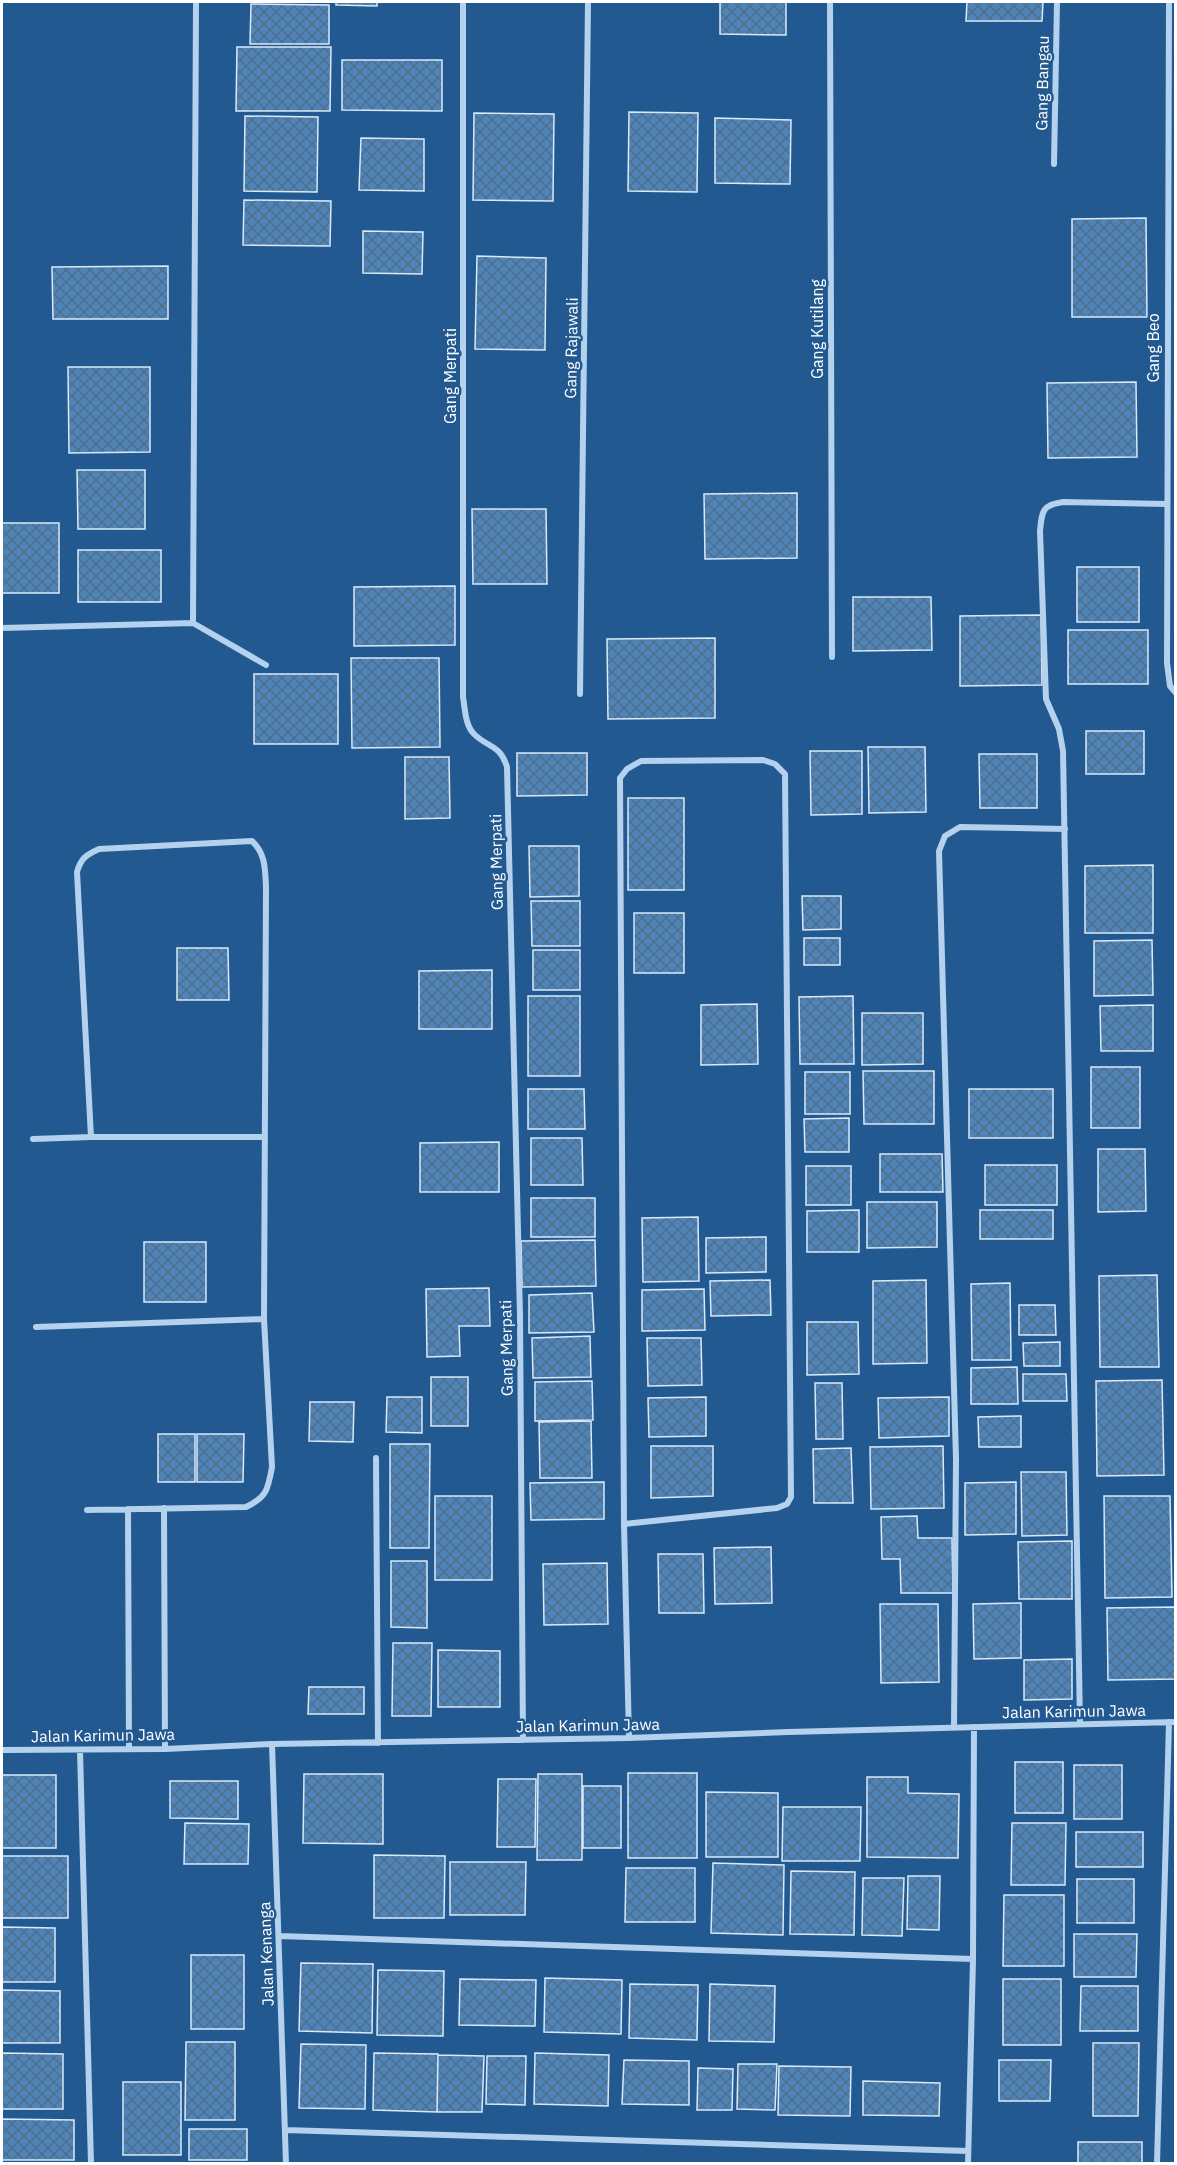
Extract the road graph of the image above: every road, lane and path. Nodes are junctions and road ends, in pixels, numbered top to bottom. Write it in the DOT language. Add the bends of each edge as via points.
graph roads {
  1 [pos="196,2"];
  2 [pos="464,2"];
  3 [pos="588,2"];
  4 [pos="830,2"];
  5 [pos="1057,2"];
  6 [pos="1169,2"];
  7 [pos="1054,164"];
  8 [pos="1166,409"];
  9 [pos="1176,409"];
  10 [pos="1167,504"];
  11 [pos="193,623"];
  12 [pos="2,628"];
  13 [pos="832,657"];
  14 [pos="266,665"];
  15 [pos="1176,693"];
  16 [pos="580,694"];
  17 [pos="1065,829"];
  18 [pos="91,1137"];
  19 [pos="265,1137"];
  20 [pos="33,1139"];
  21 [pos="264,1319"];
  22 [pos="36,1327"];
  23 [pos="376,1458"];
  24 [pos="164,1508"];
  25 [pos="128,1509"];
  26 [pos="87,1510"];
  27 [pos="624,1524"];
  28 [pos="1172,1722"];
  29 [pos="1080,1724"];
  30 [pos="954,1727"];
  31 [pos="974,1727"];
  32 [pos="629,1738"];
  33 [pos="523,1740"];
  34 [pos="378,1743"];
  35 [pos="272,1744"];
  36 [pos="129,1749"];
  37 [pos="165,1749"];
  38 [pos="2,1750"];
  39 [pos="80,1750"];
  40 [pos="280,1936"];
  41 [pos="973,1959"];
  42 [pos="285,2130"];
  43 [pos="968,2151"];
  44 [pos="91,2163"];
  45 [pos="286,2163"];
  46 [pos="968,2163"];
  47 [pos="1157,2163"];
  1 -- 11 [label="street"];
  2 -- 33 [label="street, Gang Merpati" via="463,697 473,734 503,756 507,767 520,1316"];
  3 -- 16 [label="street, Gang Rajawali"];
  4 -- 13 [label="street, Gang Kutilang"];
  5 -- 7 [label="street, Gang Bangau"];
  6 -- 8 [label="street, Gang Beo"];
  8 -- 9 [label="street"];
  8 -- 10 [label="street, Gang Beo"];
  10 -- 15 [label="street, Gang Beo" via="1167,663 1170,686"];
  10 -- 17 [label="street" via="1063,502 1050,504 1042,512 1046,699 1059,729 1063,751"];
  11 -- 12 [label="street"];
  11 -- 14 [label="street"];
  17 -- 29 [label="street"];
  17 -- 30 [label="street" via="960,828 945,836 939,851 956,1459"];
  18 -- 19 [label="street"];
  18 -- 19 [label="street" via="77,872 80,860 99,849 252,841 261,849 266,887"];
  18 -- 20 [label="street"];
  19 -- 21 [label="street"];
  21 -- 22 [label="street"];
  21 -- 24 [label="street" via="272,1467 268,1490 246,1507"];
  23 -- 34 [label="street"];
  24 -- 25 [label="street"];
  24 -- 37 [label="street"];
  25 -- 26 [label="street"];
  25 -- 36 [label="street"];
  27 -- 27 [label="street" via="620,778 640,761 763,760 775,764 785,774 791,1497 787,1504 777,1508"];
  27 -- 32 [label="street"];
  28 -- 29 [label="street, Jalan Karimun Jawa"];
  28 -- 47 [label="street"];
  29 -- 31 [label="street, Jalan Karimun Jawa"];
  30 -- 31 [label="street, Jalan Karimun Jawa"];
  30 -- 32 [label="street, Jalan Karimun Jawa"];
  31 -- 41 [label="street"];
  32 -- 33 [label="street, Jalan Karimun Jawa"];
  33 -- 34 [label="street, Jalan Karimun Jawa"];
  34 -- 35 [label="street, Jalan Karimun Jawa"];
  35 -- 37 [label="street, Jalan Karimun Jawa"];
  35 -- 40 [label="street, Jalan Kenanga"];
  36 -- 37 [label="street, Jalan Karimun Jawa"];
  36 -- 39 [label="street, Jalan Karimun Jawa"];
  38 -- 39 [label="street, Jalan Karimun Jawa"];
  39 -- 44 [label="street"];
  40 -- 41 [label="street"];
  40 -- 42 [label="street, Jalan Kenanga"];
  41 -- 43 [label="street"];
  42 -- 43 [label="street"];
  42 -- 45 [label="street, Jalan Kenanga"];
  43 -- 46 [label="street"];
}
